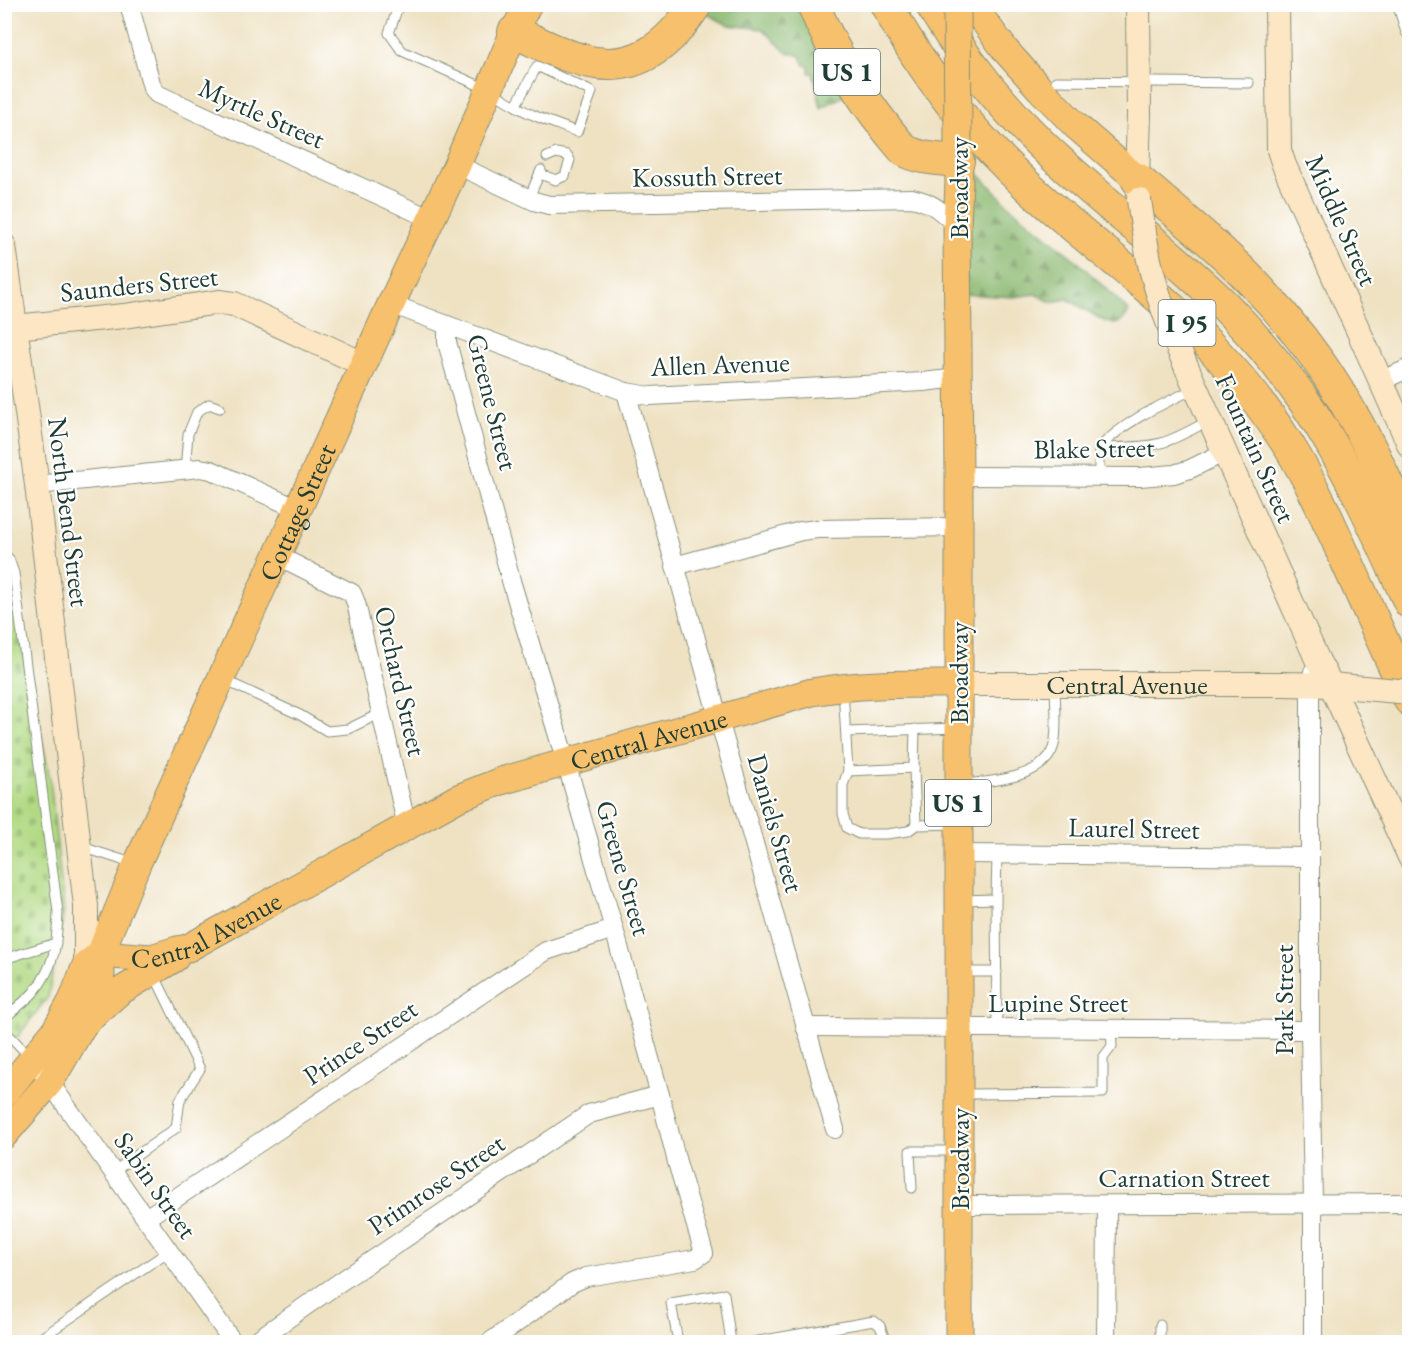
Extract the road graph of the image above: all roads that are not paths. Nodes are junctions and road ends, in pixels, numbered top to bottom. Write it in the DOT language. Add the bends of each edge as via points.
graph roads {
  1 [pos="129,4"];
  2 [pos="399,4"];
  3 [pos="696,4"];
  4 [pos="813,4"];
  5 [pos="886,4"];
  6 [pos="931,4"];
  7 [pos="957,4"];
  8 [pos="974,4"];
  9 [pos="1138,4"];
  10 [pos="1278,4"];
  11 [pos="1402,4"];
  12 [pos="521,18"];
  13 [pos="1410,30"];
  14 [pos="1056,81"];
  15 [pos="1139,81"];
  16 [pos="1249,83"];
  17 [pos="489,90"];
  18 [pos="516,105"];
  19 [pos="958,152"];
  20 [pos="547,157"];
  21 [pos="457,165"];
  22 [pos="1138,189"];
  23 [pos="529,198"];
  24 [pos="431,219"];
  25 [pos="957,226"];
  26 [pos="4,246"];
  27 [pos="391,304"];
  28 [pos="447,325"];
  29 [pos="12,337"];
  30 [pos="363,364"];
  31 [pos="1410,368"];
  32 [pos="958,378"];
  33 [pos="1380,381"];
  34 [pos="1196,388"];
  35 [pos="626,392"];
  36 [pos="220,408"];
  37 [pos="1210,420"];
  38 [pos="1410,446"];
  39 [pos="1099,448"];
  40 [pos="1226,452"];
  41 [pos="185,470"];
  42 [pos="959,476"];
  43 [pos="1099,477"];
  44 [pos="37,485"];
  45 [pos="298,509"];
  46 [pos="958,527"];
  47 [pos="1410,541"];
  48 [pos="4,554"];
  49 [pos="278,556"];
  50 [pos="675,566"];
  51 [pos="1410,603"];
  52 [pos="222,679"];
  53 [pos="958,684"];
  54 [pos="1055,684"];
  55 [pos="1321,685"];
  56 [pos="843,687"];
  57 [pos="1410,692"];
  58 [pos="1410,700"];
  59 [pos="381,713"];
  60 [pos="719,719"];
  61 [pos="958,728"];
  62 [pos="915,729"];
  63 [pos="846,732"];
  64 [pos="566,762"];
  65 [pos="914,768"];
  66 [pos="848,771"];
  67 [pos="958,784"];
  68 [pos="958,824"];
  69 [pos="916,825"];
  70 [pos="407,827"];
  71 [pos="80,847"];
  72 [pos="958,854"];
  73 [pos="997,854"];
  74 [pos="1310,857"];
  75 [pos="1410,857"];
  76 [pos="137,864"];
  77 [pos="996,899"];
  78 [pos="958,900"];
  79 [pos="614,929"];
  80 [pos="56,943"];
  81 [pos="188,948"];
  82 [pos="4,959"];
  83 [pos="93,960"];
  84 [pos="153,972"];
  85 [pos="958,972"];
  86 [pos="997,972"];
  87 [pos="4,1019"];
  88 [pos="83,1025"];
  89 [pos="805,1027"];
  90 [pos="958,1028"];
  91 [pos="997,1028"];
  92 [pos="1111,1029"];
  93 [pos="1310,1030"];
  94 [pos="4,1035"];
  95 [pos="33,1060"];
  96 [pos="51,1082"];
  97 [pos="4,1094"];
  98 [pos="959,1094"];
  99 [pos="660,1095"];
  100 [pos="835,1130"];
  101 [pos="4,1135"];
  102 [pos="959,1151"];
  103 [pos="113,1172"];
  104 [pos="912,1188"];
  105 [pos="1410,1203"];
  106 [pos="1313,1204"];
  107 [pos="959,1205"];
  108 [pos="1107,1205"];
  109 [pos="146,1218"];
  110 [pos="169,1251"];
  111 [pos="1160,1325"];
  112 [pos="35,1342"];
  113 [pos="233,1342"];
  114 [pos="254,1342"];
  115 [pos="394,1342"];
  116 [pos="406,1342"];
  117 [pos="490,1342"];
  118 [pos="678,1342"];
  119 [pos="731,1342"];
  120 [pos="753,1342"];
  121 [pos="886,1342"];
  122 [pos="959,1342"];
  123 [pos="1106,1342"];
  124 [pos="1160,1342"];
  125 [pos="1313,1342"];
  1 -- 24 [label="street, Myrtle Street" via="157,94"];
  2 -- 17 [label="lane" via="389,33 402,51"];
  3 -- 12 [label="highway" via="664,44 621,63 584,61"];
  4 -- 19 [label="highway, US 1" via="854,84 904,150 920,156"];
  5 -- 58 [label="highway, I 95" via="934,81 994,153 1177,314 1223,359 1258,403 1290,448 1316,496"];
  6 -- 51 [label="highway, I 95" via="969,63 1021,124 1206,288 1281,370 1342,463"];
  7 -- 19 [label="main road, Broadway / US 1, bridge"];
  8 -- 22 [label="main road" via="1006,51"];
  9 -- 15 [label="street, Fountain Street"];
  10 -- 33 [label="street, Middle Street" via="1279,150"];
  11 -- 13 [label="street"];
  12 -- 17 [label="main road, Cottage Street"];
  14 -- 15 [label="lane"];
  15 -- 16 [label="lane"];
  15 -- 22 [label="street, Fountain Street"];
  17 -- 18 [label="lane"];
  17 -- 21 [label="main road, Cottage Street"];
  18 -- 18 [label="lane" via="577,132 592,92 537,66"];
  19 -- 25 [label="main road, Broadway / US 1"];
  20 -- 23 [label="lane" via="556,153 567,155 570,160 565,176 556,180 541,172"];
  21 -- 23 [label="street, Kossuth Street"];
  21 -- 24 [label="main road, Cottage Street"];
  22 -- 34 [label="street, Fountain Street, bridge" via="1154,279"];
  22 -- 47 [label="highway" via="1215,245 1273,303 1302,340 1364,435"];
  23 -- 25 [label="street, Kossuth Street" via="558,206 912,198 927,201"];
  24 -- 27 [label="main road, Cottage Street"];
  25 -- 32 [label="main road, Broadway / US 1"];
  26 -- 29 [label="street, North Bend Street"];
  27 -- 28 [label="street, Allen Avenue"];
  27 -- 30 [label="main road, Cottage Street"];
  28 -- 35 [label="street, Allen Avenue"];
  28 -- 64 [label="street, Greene Street" via="447,342 506,561"];
  29 -- 30 [label="street, Saunders Street" via="219,302 234,304"];
  29 -- 44 [label="street, North Bend Street"];
  30 -- 45 [label="main road, Cottage Street"];
  31 -- 33 [label="street"];
  32 -- 35 [label="street, Allen Avenue" via="650,396"];
  32 -- 42 [label="main road, Broadway / US 1"];
  33 -- 38 [label="street, Middle Street"];
  34 -- 37 [label="street, Fountain Street"];
  34 -- 39 [label="lane" via="1142,415"];
  35 -- 50 [label="street, Daniels Street"];
  36 -- 41 [label="lane" via="209,404 197,412 188,434"];
  37 -- 39 [label="lane" via="1161,443"];
  37 -- 40 [label="street, Fountain Street"];
  39 -- 43 [label="lane"];
  40 -- 43 [label="street, Blake Street" via="1174,474"];
  40 -- 55 [label="street, Fountain Street" via="1317,659"];
  41 -- 44 [label="street"];
  41 -- 45 [label="street" via="211,470"];
  42 -- 43 [label="street, Blake Street"];
  42 -- 46 [label="main road, Broadway / US 1"];
  44 -- 71 [label="street, North Bend Street"];
  45 -- 49 [label="main road, Cottage Street"];
  46 -- 50 [label="street" via="801,531"];
  46 -- 53 [label="main road, Broadway / US 1"];
  48 -- 80 [label="lane" via="14,573 58,912"];
  49 -- 52 [label="main road, Cottage Street"];
  49 -- 59 [label="street, Orchard Street" via="352,593"];
  50 -- 60 [label="street, Daniels Street"];
  52 -- 59 [label="lane" via="327,731 348,729"];
  52 -- 76 [label="main road, Cottage Street"];
  53 -- 54 [label="street, Central Avenue"];
  53 -- 56 [label="main road, Central Avenue"];
  53 -- 61 [label="main road, Broadway / US 1"];
  54 -- 55 [label="street, Central Avenue"];
  54 -- 67 [label="lane" via="1054,745 1048,760 1029,771 993,782"];
  55 -- 57 [label="street, Central Avenue, bridge"];
  55 -- 74 [label="street, Park Street"];
  55 -- 75 [label="street, Fountain Street"];
  56 -- 60 [label="main road, Central Avenue"];
  56 -- 63 [label="lane"];
  59 -- 70 [label="street, Orchard Street"];
  60 -- 64 [label="main road, Central Avenue"];
  60 -- 89 [label="street, Daniels Street"];
  61 -- 62 [label="lane"];
  61 -- 67 [label="main road, Broadway / US 1"];
  62 -- 63 [label="lane"];
  62 -- 65 [label="lane"];
  63 -- 66 [label="lane"];
  64 -- 70 [label="main road, Central Avenue" via="480,788"];
  64 -- 79 [label="street, Greene Street"];
  65 -- 66 [label="lane"];
  65 -- 69 [label="lane"];
  66 -- 69 [label="lane" via="843,785 847,828 859,834 887,834 908,831"];
  67 -- 68 [label="main road, Broadway / US 1"];
  68 -- 69 [label="lane"];
  68 -- 72 [label="main road, Broadway / US 1"];
  70 -- 81 [label="main road, Central Avenue"];
  71 -- 76 [label="lane"];
  71 -- 83 [label="street, North Bend Street"];
  72 -- 73 [label="street, Laurel Street"];
  72 -- 78 [label="main road, Broadway / US 1"];
  73 -- 74 [label="street, Laurel Street"];
  73 -- 77 [label="lane"];
  74 -- 93 [label="street, Park Street"];
  76 -- 83 [label="main road, Cottage Street"];
  77 -- 78 [label="lane"];
  77 -- 86 [label="lane"];
  78 -- 85 [label="main road, Broadway / US 1"];
  79 -- 99 [label="street, Greene Street"];
  79 -- 109 [label="street, Prince Street" via="546,951"];
  80 -- 82 [label="lane"];
  80 -- 87 [label="lane" via="44,976"];
  81 -- 83 [label="main road, Central Avenue" via="151,958"];
  81 -- 84 [label="main road"];
  83 -- 88 [label="main road, Cottage Street" via="101,975"];
  83 -- 95 [label="main road" via="55,1031"];
  84 -- 88 [label="main road" via="119,992"];
  84 -- 103 [label="lane" via="200,1069 180,1100 176,1128"];
  85 -- 86 [label="lane"];
  85 -- 90 [label="main road, Broadway / US 1"];
  86 -- 91 [label="lane"];
  88 -- 96 [label="main road"];
  89 -- 90 [label="street, Lupine Street"];
  89 -- 100 [label="street, Daniels Street"];
  90 -- 91 [label="street, Lupine Street"];
  90 -- 98 [label="main road, Broadway / US 1"];
  91 -- 92 [label="street, Lupine Street"];
  92 -- 93 [label="street, Lupine Street"];
  92 -- 98 [label="lane" via="1112,1046 1103,1058 1103,1093"];
  93 -- 106 [label="street, Park Street"];
  94 -- 95 [label="lane" via="9,1035"];
  95 -- 96 [label="street, Sabin Street"];
  95 -- 97 [label="main road"];
  96 -- 101 [label="main road"];
  96 -- 103 [label="street, Sabin Street"];
  98 -- 102 [label="main road, Broadway / US 1"];
  99 -- 114 [label="street, Primrose Street" via="589,1114"];
  99 -- 117 [label="street, Greene Street" via="704,1253 695,1259 586,1277"];
  102 -- 104 [label="lane" via="910,1151"];
  102 -- 107 [label="main road, Broadway / US 1"];
  103 -- 109 [label="street, Sabin Street"];
  105 -- 106 [label="street, Carnation Street"];
  106 -- 108 [label="street, Carnation Street"];
  106 -- 125 [label="street, Park Street"];
  107 -- 108 [label="street, Carnation Street"];
  107 -- 122 [label="main road, Broadway / US 1"];
  108 -- 123 [label="street"];
  109 -- 110 [label="street, Sabin Street"];
  110 -- 112 [label="lane"];
  110 -- 113 [label="street, Sabin Street"];
  111 -- 124 [label="lane"];
  115 -- 116 [label="lane"];
  118 -- 119 [label="lane" via="671,1303 724,1294"];
  120 -- 121 [label="lane" via="874,1321"];
}
